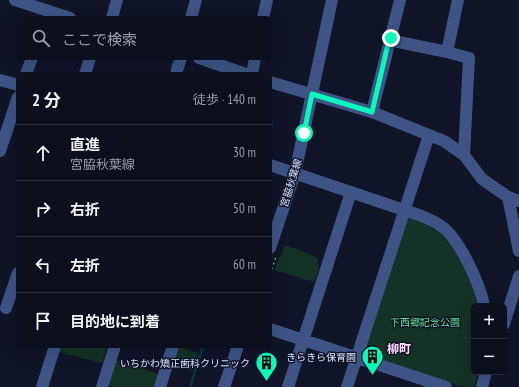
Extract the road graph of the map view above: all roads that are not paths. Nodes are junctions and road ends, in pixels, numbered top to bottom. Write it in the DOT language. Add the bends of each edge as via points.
graph roads {
  1 [pos="15,0"];
  2 [pos="117,0"];
  3 [pos="196,0"];
  4 [pos="267,0"];
  5 [pos="332,0"];
  6 [pos="400,0"];
  7 [pos="458,0"];
  8 [pos="47,15"];
  9 [pos="113,16"];
  10 [pos="192,16"];
  11 [pos="263,16"];
  12 [pos="389,40"];
  13 [pos="447,52"];
  14 [pos="31,60"];
  15 [pos="89,60"];
  16 [pos="180,60"];
  17 [pos="205,60"];
  18 [pos="255,60"];
  19 [pos="27,72"];
  20 [pos="86,72"];
  21 [pos="177,72"];
  22 [pos="240,72"];
  23 [pos="252,72"];
  24 [pos="0,80"];
  25 [pos="272,83"];
  26 [pos="16,84"];
  27 [pos="312,94"];
  28 [pos="16,103"];
  29 [pos="372,112"];
  30 [pos="429,135"];
  31 [pos="1,147"];
  32 [pos="464,155"];
  33 [pos="272,166"];
  34 [pos="295,173"];
  35 [pos="351,192"];
  36 [pos="513,199"];
  37 [pos="404,210"];
  38 [pos="272,242"];
  39 [pos="519,251"];
  40 [pos="519,276"];
  41 [pos="16,278"];
  42 [pos="483,303"];
  43 [pos="3,307"];
  44 [pos="16,311"];
  45 [pos="507,314"];
  46 [pos="272,330"];
  47 [pos="304,339"];
  48 [pos="54,348"];
  49 [pos="114,348"];
  50 [pos="172,348"];
  51 [pos="237,348"];
  52 [pos="357,358"];
  53 [pos="485,375"];
  54 [pos="414,382"];
  55 [pos="42,387"];
  56 [pos="102,387"];
  57 [pos="160,387"];
  58 [pos="224,387"];
  59 [pos="288,387"];
  60 [pos="347,387"];
  61 [pos="446,387"];
  62 [pos="482,387"];
  1 -- 8 [label="street"];
  2 -- 9 [label="street"];
  3 -- 10 [label="street"];
  4 -- 11 [label="street"];
  5 -- 27 [label="street, 宮脇秋葉線"];
  6 -- 12 [label="street"];
  7 -- 13 [label="street"];
  12 -- 13 [label="street"];
  12 -- 29 [label="street"];
  13 -- 32 [label="street" via="469,58"];
  14 -- 19 [label="street"];
  15 -- 20 [label="street"];
  16 -- 21 [label="street"];
  17 -- 22 [label="street"];
  18 -- 23 [label="street"];
  24 -- 26 [label="street"];
  25 -- 27 [label="street"];
  27 -- 29 [label="street"];
  27 -- 34 [label="street, 宮脇秋葉線"];
  28 -- 31 [label="street"];
  29 -- 30 [label="street"];
  30 -- 32 [label="street" via="444,141"];
  30 -- 37 [label="street"];
  32 -- 36 [label="street" via="482,180"];
  33 -- 34 [label="street"];
  34 -- 35 [label="street"];
  34 -- 38 [label="street, 宮脇秋葉線"];
  35 -- 37 [label="street"];
  35 -- 47 [label="street"];
  36 -- 39 [label="street"];
  37 -- 42 [label="street" via="441,226 454,240 466,259"];
  37 -- 52 [label="street"];
  40 -- 45 [label="street"];
  41 -- 43 [label="street"];
  43 -- 44 [label="street"];
  46 -- 47 [label="street"];
  47 -- 52 [label="street"];
  47 -- 59 [label="street"];
  48 -- 55 [label="street"];
  49 -- 56 [label="street"];
  50 -- 57 [label="street"];
  51 -- 58 [label="street"];
  52 -- 54 [label="street"];
  52 -- 60 [label="street"];
  53 -- 62 [label="street"];
  54 -- 61 [label="street"];
}
